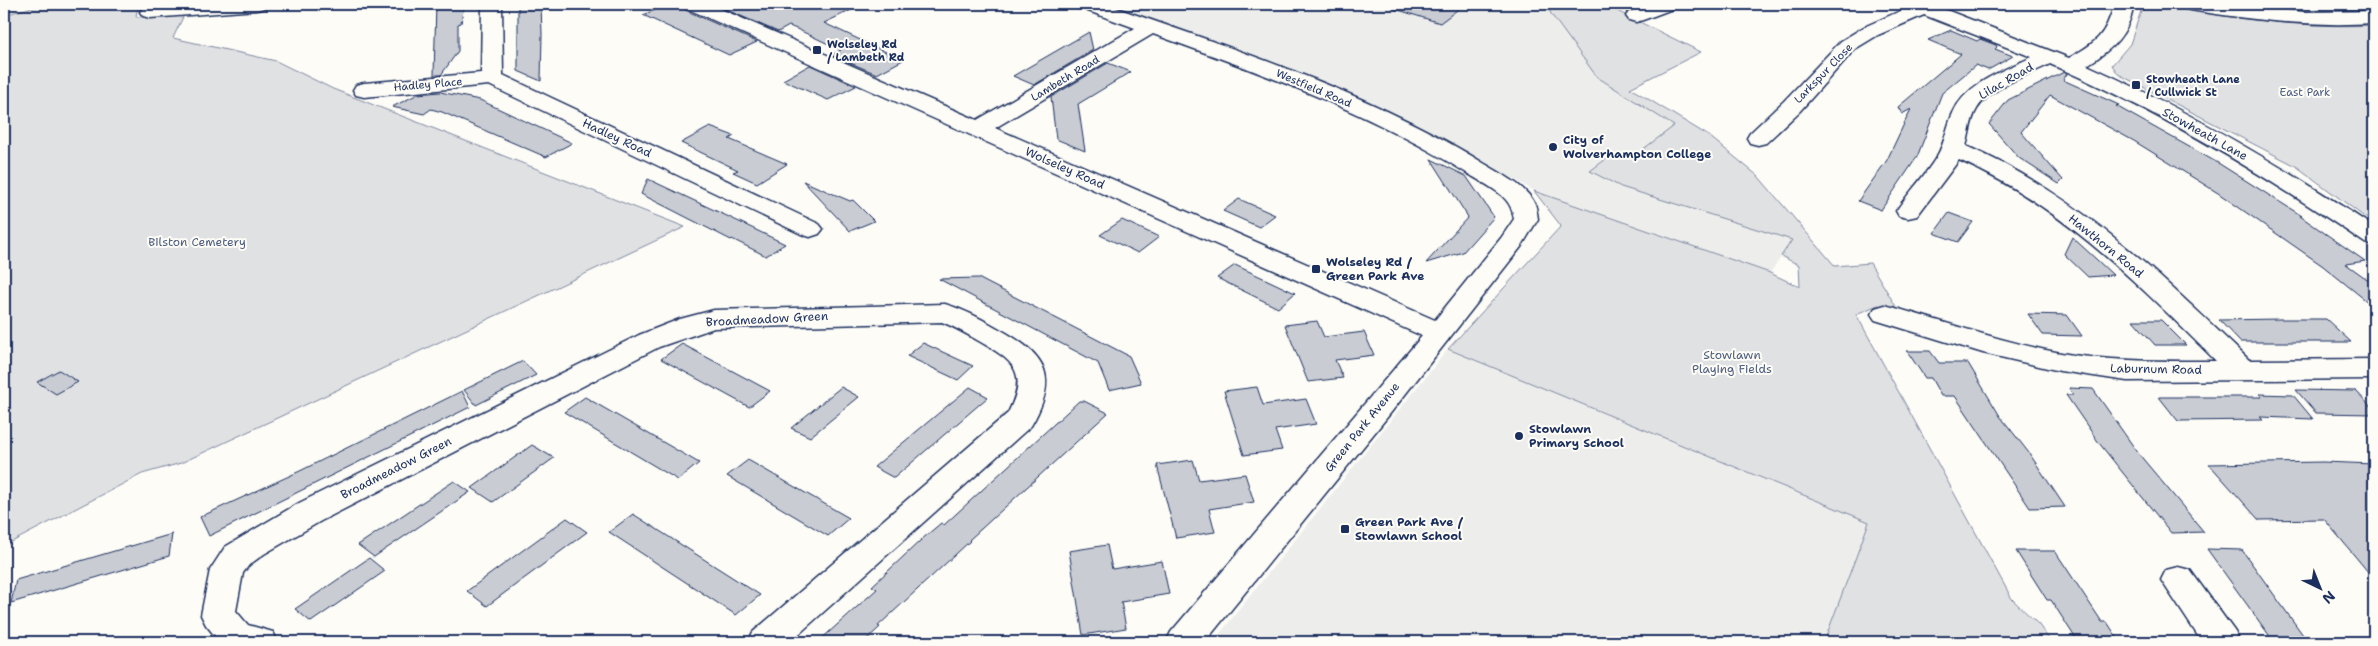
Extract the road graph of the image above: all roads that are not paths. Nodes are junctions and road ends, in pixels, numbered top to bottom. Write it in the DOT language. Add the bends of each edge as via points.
graph roads {
  1 [pos="257,4"];
  2 [pos="492,4"];
  3 [pos="693,4"];
  4 [pos="1087,4"];
  5 [pos="1668,4"];
  6 [pos="2124,4"];
  7 [pos="2190,4"];
  8 [pos="1919,6"];
  9 [pos="173,7"];
  10 [pos="150,12"];
  11 [pos="1636,16"];
  12 [pos="2374,16"];
  13 [pos="1152,26"];
  14 [pos="2048,57"];
  15 [pos="2070,66"];
  16 [pos="492,78"];
  17 [pos="364,90"];
  18 [pos="978,129"];
  19 [pos="1758,138"];
  20 [pos="1953,149"];
  21 [pos="1523,206"];
  22 [pos="1908,211"];
  23 [pos="810,230"];
  24 [pos="2374,238"];
  25 [pos="1885,314"];
  26 [pos="1438,332"];
  27 [pos="2241,369"];
  28 [pos="2374,369"];
  29 [pos="2178,580"];
  30 [pos="260,642"];
  31 [pos="766,642"];
  32 [pos="1184,642"];
  33 [pos="2222,642"];
  1 -- 9 [label="street"];
  2 -- 16 [label="street"];
  3 -- 18 [label="street, Wolseley Road"];
  4 -- 13 [label="street, Westfield Road"];
  5 -- 11 [label="street"];
  6 -- 15 [label="street" via="2121,23 2115,34 2102,47"];
  7 -- 12 [label="street" via="2256,14"];
  8 -- 14 [label="street, Stowheath Lane"];
  8 -- 19 [label="street, Larkspur Close" via="1848,45"];
  9 -- 10 [label="street"];
  13 -- 18 [label="street, Lambeth Road"];
  13 -- 21 [label="street, Westfield Road" via="1335,96 1464,159 1504,186"];
  14 -- 15 [label="street, Stowheath Lane"];
  14 -- 20 [label="street, Lilac Road" via="1994,84 1970,103 1964,111"];
  15 -- 24 [label="street, Stowheath Lane" via="2209,135"];
  16 -- 17 [label="street, Hadley Place"];
  16 -- 23 [label="street, Hadley Road"];
  18 -- 26 [label="street, Wolseley Road"];
  20 -- 22 [label="street, Lilac Road"];
  20 -- 27 [label="street, Hawthorn Road" via="1998,167 2095,234 2140,272"];
  21 -- 26 [label="street, Green Park Avenue" via="1526,218 1512,242"];
  25 -- 27 [label="street, Laburnum Road" via="2060,362 2127,371"];
  26 -- 32 [label="street, Green Park Avenue" via="1379,408"];
  27 -- 28 [label="street, Laburnum Road"];
  29 -- 33 [label="street"];
  30 -- 31 [label="street, Broadmeadow Green" via="237,636 218,615 227,570 237,556 310,512 649,341 690,325 714,319 945,312 1015,350 1028,364 1032,394 1020,419"];
}
